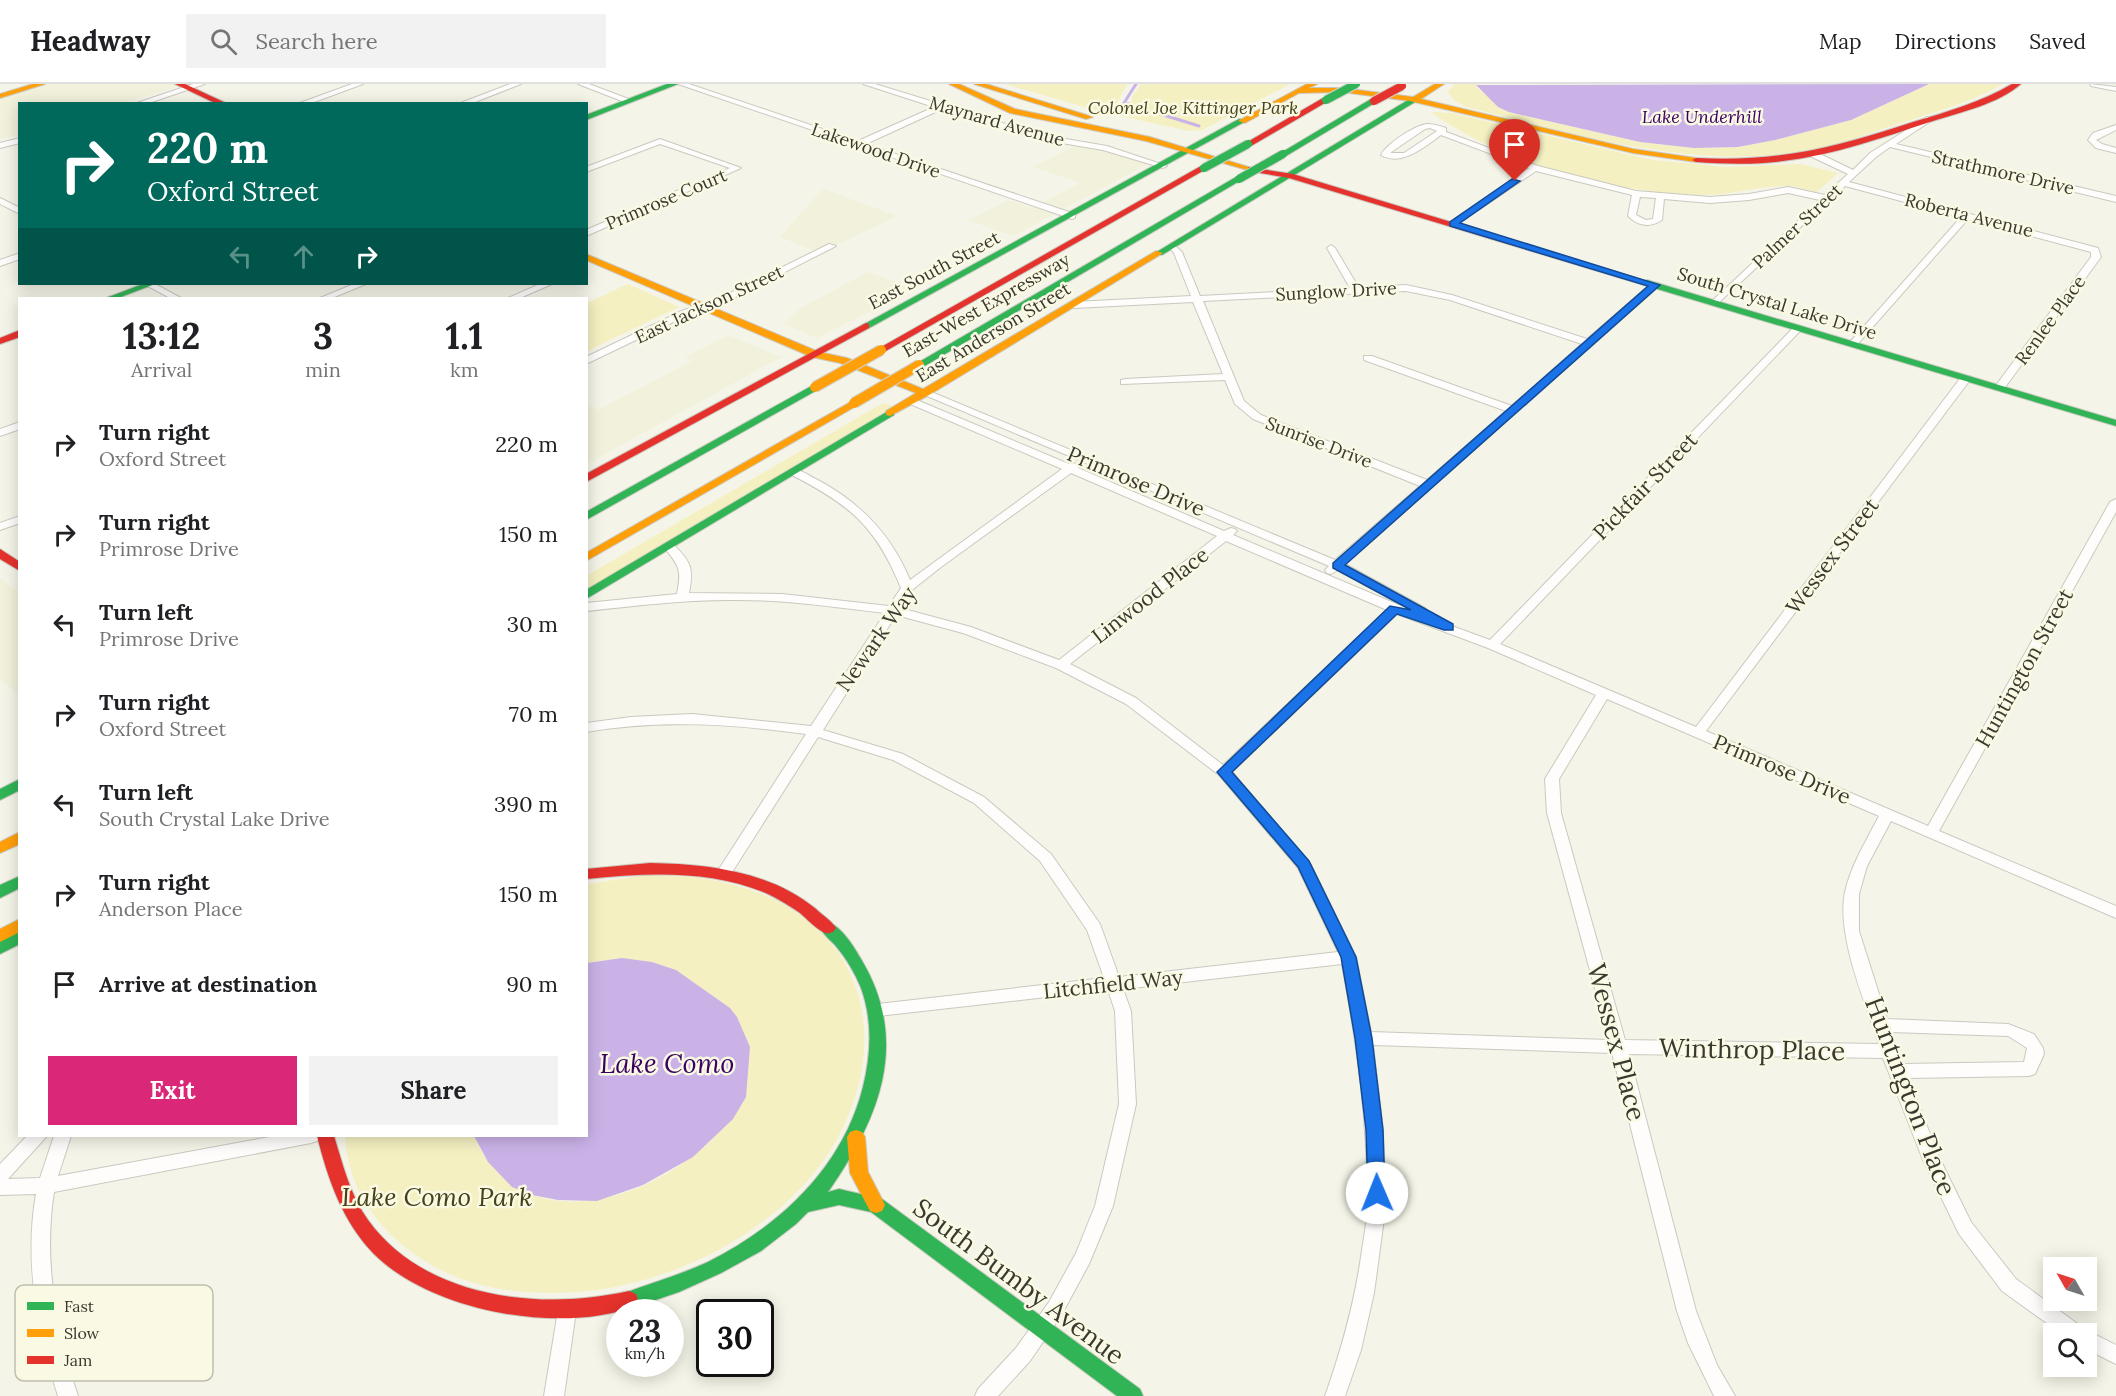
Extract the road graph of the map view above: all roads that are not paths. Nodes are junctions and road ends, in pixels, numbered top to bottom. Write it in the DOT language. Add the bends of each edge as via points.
graph roads {
  1 [pos="41,84"];
  2 [pos="359,84"];
  3 [pos="517,84"];
  4 [pos="582,84"];
  5 [pos="675,84"];
  6 [pos="682,84"];
  7 [pos="867,84"];
  8 [pos="953,84"];
  9 [pos="978,84"];
  10 [pos="1313,84"];
  11 [pos="1356,84"];
  12 [pos="1440,84"];
  13 [pos="2017,84"];
  14 [pos="2094,84"];
  15 [pos="189,85"];
  16 [pos="1403,85"];
  17 [pos="2116,89"];
  18 [pos="1297,91"];
  19 [pos="0,96"];
  20 [pos="1416,99"];
  21 [pos="630,101"];
  22 [pos="142,102"];
  23 [pos="221,102"];
  24 [pos="306,102"];
  25 [pos="467,102"];
  26 [pos="943,106"];
  27 [pos="1472,114"];
  28 [pos="588,117"];
  29 [pos="1389,117"];
  30 [pos="1930,119"];
  31 [pos="2116,127"];
  32 [pos="1442,133"];
  33 [pos="18,141"];
  34 [pos="858,144"];
  35 [pos="1890,145"];
  36 [pos="0,146"];
  37 [pos="1195,147"];
  38 [pos="2116,151"];
  39 [pos="1815,155"];
  40 [pos="1794,159"];
  41 [pos="1163,166"];
  42 [pos="1837,166"];
  43 [pos="1535,168"];
  44 [pos="588,169"];
  45 [pos="1853,173"];
  46 [pos="1290,176"];
  47 [pos="1842,183"];
  48 [pos="1636,194"];
  49 [pos="1660,197"];
  50 [pos="18,198"];
  51 [pos="1825,198"];
  52 [pos="2116,199"];
  53 [pos="1,203"];
  54 [pos="18,211"];
  55 [pos="1967,215"];
  56 [pos="1072,216"];
  57 [pos="1453,224"];
  58 [pos="588,232"];
  59 [pos="832,246"];
  60 [pos="1172,246"];
  61 [pos="1331,248"];
  62 [pos="2095,250"];
  63 [pos="18,257"];
  64 [pos="590,262"];
  65 [pos="0,263"];
  66 [pos="146,285"];
  67 [pos="151,285"];
  68 [pos="358,285"];
  69 [pos="545,285"];
  70 [pos="1655,285"];
  71 [pos="1356,290"];
  72 [pos="114,297"];
  73 [pos="174,297"];
  74 [pos="328,297"];
  75 [pos="515,297"];
  76 [pos="1198,298"];
  77 [pos="1715,303"];
  78 [pos="1074,305"];
  79 [pos="703,307"];
  80 [pos="1798,328"];
  81 [pos="18,334"];
  82 [pos="0,341"];
  83 [pos="1589,343"];
  84 [pos="1853,344"];
  85 [pos="816,355"];
  86 [pos="1368,358"];
  87 [pos="588,360"];
  88 [pos="1229,377"];
  89 [pos="1966,378"];
  90 [pos="1125,382"];
  91 [pos="1999,388"];
  92 [pos="925,393"];
  93 [pos="912,401"];
  94 [pos="1514,410"];
  95 [pos="2116,423"];
  96 [pos="18,426"];
  97 [pos="0,433"];
  98 [pos="1084,459"];
  99 [pos="1070,469"];
  100 [pos="794,472"];
  101 [pos="588,478"];
  102 [pos="1429,485"];
  103 [pos="2116,502"];
  104 [pos="588,516"];
  105 [pos="18,520"];
  106 [pos="1239,524"];
  107 [pos="0,527"];
  108 [pos="1225,536"];
  109 [pos="669,546"];
  110 [pos="0,553"];
  111 [pos="588,557"];
  112 [pos="1337,565"];
  113 [pos="18,566"];
  114 [pos="1323,578"];
  115 [pos="907,588"];
  116 [pos="588,595"];
  117 [pos="682,597"];
  118 [pos="588,607"];
  119 [pos="1395,609"];
  120 [pos="892,610"];
  121 [pos="1449,627"];
  122 [pos="1492,645"];
  123 [pos="1060,665"];
  124 [pos="1604,693"];
  125 [pos="588,728"];
  126 [pos="814,730"];
  127 [pos="1698,733"];
  128 [pos="1224,772"];
  129 [pos="18,785"];
  130 [pos="0,795"];
  131 [pos="1887,815"];
  132 [pos="1931,833"];
  133 [pos="18,838"];
  134 [pos="0,848"];
  135 [pos="724,873"];
  136 [pos="588,874"];
  137 [pos="18,882"];
  138 [pos="0,892"];
  139 [pos="2116,912"];
  140 [pos="18,926"];
  141 [pos="0,936"];
  142 [pos="18,937"];
  143 [pos="0,948"];
  144 [pos="1348,957"];
  145 [pos="1116,983"];
  146 [pos="878,1010"];
  147 [pos="1881,1025"];
  148 [pos="1364,1038"];
  149 [pos="1620,1047"];
  150 [pos="1889,1051"];
  151 [pos="1898,1071"];
  152 [pos="37,1137"];
  153 [pos="62,1137"];
  154 [pos="306,1137"];
  155 [pos="326,1137"];
  156 [pos="856,1137"];
  157 [pos="0,1176"];
  158 [pos="0,1186"];
  159 [pos="46,1186"];
  160 [pos="876,1205"];
  161 [pos="803,1206"];
  162 [pos="44,1285"];
  163 [pos="567,1311"];
  164 [pos="2063,1323"];
  165 [pos="1042,1328"];
  166 [pos="2097,1345"];
  167 [pos="2116,1355"];
  168 [pos="62,1381"];
  169 [pos="68,1396"];
  170 [pos="554,1396"];
  171 [pos="985,1396"];
  172 [pos="1133,1396"];
  173 [pos="1335,1396"];
  174 [pos="1725,1396"];
  1 -- 19 [label="main road"];
  2 -- 24 [label="street"];
  3 -- 25 [label="street"];
  4 -- 21 [label="street"];
  5 -- 21 [label="main road"];
  6 -- 34 [label="street, Lakewood Drive"];
  7 -- 26 [label="street, Maynard Avenue"];
  8 -- 37 [label="main road, South Crystal Lake Drive" via="1013,111"];
  9 -- 37 [label="main road, South Crystal Lake Drive"];
  10 -- 18 [label="main road, East South Street"];
  11 -- 104 [label="main road, East-West Expressway, bridge"];
  12 -- 20 [label="main road, East Anderson Street"];
  13 -- 30 [label="main road" via="1988,99"];
  14 -- 17 [label="street"];
  15 -- 22 [label="street"];
  15 -- 23 [label="main road"];
  16 -- 111 [label="main road, East-West Expressway, bridge"];
  18 -- 20 [label="main road" via="1368,89"];
  18 -- 37 [label="main road, East South Street"];
  20 -- 27 [label="main road"];
  20 -- 29 [label="main road, East Anderson Street"];
  21 -- 28 [label="main road"];
  26 -- 34 [label="street"];
  26 -- 41 [label="street, Maynard Avenue" via="1041,137 1104,148"];
  27 -- 29 [label="main road" via="1416,110"];
  27 -- 40 [label="main road" via="1664,157 1732,162"];
  29 -- 46 [label="main road, East Anderson Street"];
  30 -- 35 [label="street, Palmer Street"];
  30 -- 39 [label="main road"];
  31 -- 38 [label="street" via="2092,140"];
  32 -- 32 [label="street" via="1441,127 1423,127 1388,149 1385,155 1406,155"];
  32 -- 43 [label="street"];
  33 -- 36 [label="street"];
  34 -- 56 [label="street, Lakewood Drive"];
  35 -- 45 [label="street, Palmer Street"];
  35 -- 52 [label="street, Strathmore Drive"];
  37 -- 41 [label="main road, East South Street"];
  37 -- 46 [label="main road, South Crystal Lake Drive" via="1253,158"];
  39 -- 40 [label="main road"];
  39 -- 42 [label="street, Palmer Street"];
  40 -- 42 [label="main road"];
  41 -- 56 [label="main road, East South Street"];
  42 -- 45 [label="street, Palmer Street"];
  43 -- 48 [label="street"];
  43 -- 57 [label="street"];
  44 -- 58 [label="street, Primrose Court" via="660,141 737,168"];
  45 -- 47 [label="street, Palmer Street"];
  46 -- 57 [label="main road, South Crystal Lake Drive"];
  46 -- 60 [label="main road, East Anderson Street"];
  47 -- 51 [label="street, Palmer Street"];
  47 -- 55 [label="street, Roberta Avenue"];
  48 -- 49 [label="street"];
  48 -- 49 [label="street" via="1632,216 1646,223 1659,218"];
  49 -- 51 [label="street" via="1710,200 1788,189"];
  50 -- 53 [label="street"];
  51 -- 77 [label="street, Palmer Street"];
  53 -- 54 [label="street"];
  55 -- 62 [label="street, Roberta Avenue"];
  55 -- 84 [label="street"];
  56 -- 85 [label="main road, East South Street"];
  57 -- 70 [label="main road, South Crystal Lake Drive"];
  59 -- 79 [label="street, East Jackson Street"];
  60 -- 76 [label="street, Sunrise Drive"];
  60 -- 78 [label="main road, East Anderson Street"];
  61 -- 71 [label="street"];
  62 -- 91 [label="street, Renlee Place" via="2096,257"];
  63 -- 65 [label="street"];
  64 -- 79 [label="main road, Primrose Drive"];
  66 -- 72 [label="main road"];
  67 -- 73 [label="street"];
  68 -- 74 [label="street"];
  69 -- 75 [label="street"];
  70 -- 77 [label="main road, South Crystal Lake Drive"];
  70 -- 83 [label="street"];
  71 -- 76 [label="street, Sunglow Drive"];
  71 -- 83 [label="street, Sunglow Drive" via="1406,288 1430,292"];
  76 -- 78 [label="street, Sunglow Drive"];
  76 -- 88 [label="street, Sunrise Drive"];
  77 -- 80 [label="main road, South Crystal Lake Drive"];
  78 -- 92 [label="main road, East Anderson Street"];
  79 -- 85 [label="main road, Primrose Drive"];
  79 -- 87 [label="street, East Jackson Street"];
  80 -- 84 [label="main road, South Crystal Lake Drive"];
  80 -- 122 [label="street, Pickfair Street"];
  81 -- 82 [label="main road"];
  83 -- 94 [label="street"];
  84 -- 89 [label="main road, South Crystal Lake Drive"];
  85 -- 92 [label="main road, Primrose Drive" via="843,360"];
  85 -- 93 [label="main road, Primrose Drive" via="830,367"];
  85 -- 101 [label="main road, East South Street"];
  86 -- 94 [label="street"];
  88 -- 90 [label="street"];
  88 -- 102 [label="street, Sunrise Drive" via="1239,402 1257,417"];
  89 -- 91 [label="main road, South Crystal Lake Drive"];
  89 -- 127 [label="street, Wessex Street"];
  91 -- 95 [label="main road, South Crystal Lake Drive"];
  92 -- 93 [label="main road, East Anderson Street"];
  92 -- 98 [label="street, Primrose Drive"];
  93 -- 99 [label="street, Primrose Drive"];
  93 -- 100 [label="main road, East Anderson Street"];
  94 -- 102 [label="street"];
  96 -- 97 [label="street"];
  98 -- 99 [label="street, Newark Way"];
  98 -- 106 [label="street, Primrose Drive"];
  99 -- 108 [label="street, Primrose Drive"];
  99 -- 115 [label="street, Newark Way"];
  100 -- 109 [label="main road, East Anderson Street"];
  100 -- 115 [label="street" via="859,510 896,557"];
  102 -- 112 [label="street"];
  103 -- 132 [label="street, Huntington Street"];
  105 -- 107 [label="street"];
  106 -- 108 [label="street, Linwood Place"];
  106 -- 112 [label="street, Primrose Drive"];
  108 -- 114 [label="street, Primrose Drive"];
  108 -- 123 [label="street, Linwood Place"];
  109 -- 116 [label="main road, East Anderson Street"];
  109 -- 117 [label="street" via="688,569"];
  110 -- 113 [label="main road"];
  112 -- 114 [label="street"];
  112 -- 121 [label="street, Primrose Drive"];
  114 -- 119 [label="street, Primrose Drive"];
  115 -- 120 [label="street, Newark Way"];
  117 -- 118 [label="street"];
  117 -- 120 [label="street" via="782,598"];
  119 -- 121 [label="street, Primrose Drive"];
  119 -- 128 [label="street"];
  120 -- 123 [label="street" via="966,630"];
  120 -- 126 [label="street, Newark Way"];
  121 -- 122 [label="street, Primrose Drive"];
  122 -- 124 [label="street, Primrose Drive"];
  123 -- 128 [label="street" via="1131,701"];
  124 -- 127 [label="street, Primrose Drive"];
  124 -- 149 [label="street, Wessex Place" via="1552,779 1554,813"];
  125 -- 126 [label="street" via="681,718 729,719"];
  126 -- 135 [label="street, Newark Way"];
  126 -- 145 [label="street" via="916,763 962,786 1020,831 1055,868 1089,914"];
  127 -- 131 [label="street, Primrose Drive"];
  128 -- 144 [label="street" via="1304,865"];
  129 -- 130 [label="main road"];
  131 -- 132 [label="street, Primrose Drive"];
  131 -- 147 [label="street, Huntington Place" via="1860,867 1852,894 1851,931"];
  132 -- 139 [label="street, Primrose Drive"];
  133 -- 134 [label="main road"];
  135 -- 136 [label="main road" via="678,867 626,867"];
  135 -- 146 [label="main road" via="782,893 824,921 860,965"];
  137 -- 138 [label="main road"];
  140 -- 141 [label="main road"];
  142 -- 143 [label="main road"];
  144 -- 145 [label="street, Litchfield Way"];
  144 -- 148 [label="street"];
  145 -- 146 [label="street, Litchfield Way"];
  145 -- 165 [label="street" via="1129,1071 1118,1156 1093,1237"];
  146 -- 156 [label="main road" via="876,1071 869,1106"];
  147 -- 150 [label="street, Huntington Place"];
  147 -- 151 [label="street" via="2008,1030 2028,1036 2034,1046 2034,1061 2029,1069"];
  148 -- 149 [label="street, Winthrop Place"];
  148 -- 173 [label="street" via="1374,1130 1375,1221 1365,1293"];
  149 -- 150 [label="street, Winthrop Place"];
  149 -- 174 [label="street, Wessex Place" via="1685,1304 1701,1349"];
  150 -- 151 [label="street, Huntington Place"];
  151 -- 164 [label="street, Huntington Place" via="1932,1160 1965,1228 2009,1285"];
  152 -- 157 [label="street"];
  153 -- 159 [label="street"];
  154 -- 159 [label="street"];
  155 -- 163 [label="main road" via="330,1167 348,1208 363,1232 386,1255 421,1278 453,1292 484,1301"];
  156 -- 160 [label="main road, South Bumby Avenue" via="855,1165 861,1183"];
  156 -- 161 [label="main road"];
  158 -- 159 [label="street"];
  159 -- 162 [label="street" via="41,1240"];
  160 -- 161 [label="main road, South Bumby Avenue" via="841,1195"];
  160 -- 165 [label="main road, South Bumby Avenue"];
  161 -- 163 [label="main road" via="720,1267 672,1287"];
  163 -- 170 [label="street"];
  165 -- 171 [label="street"];
  165 -- 172 [label="main road, South Bumby Avenue"];
  166 -- 167 [label="street"];
  168 -- 169 [label="street"];
}
